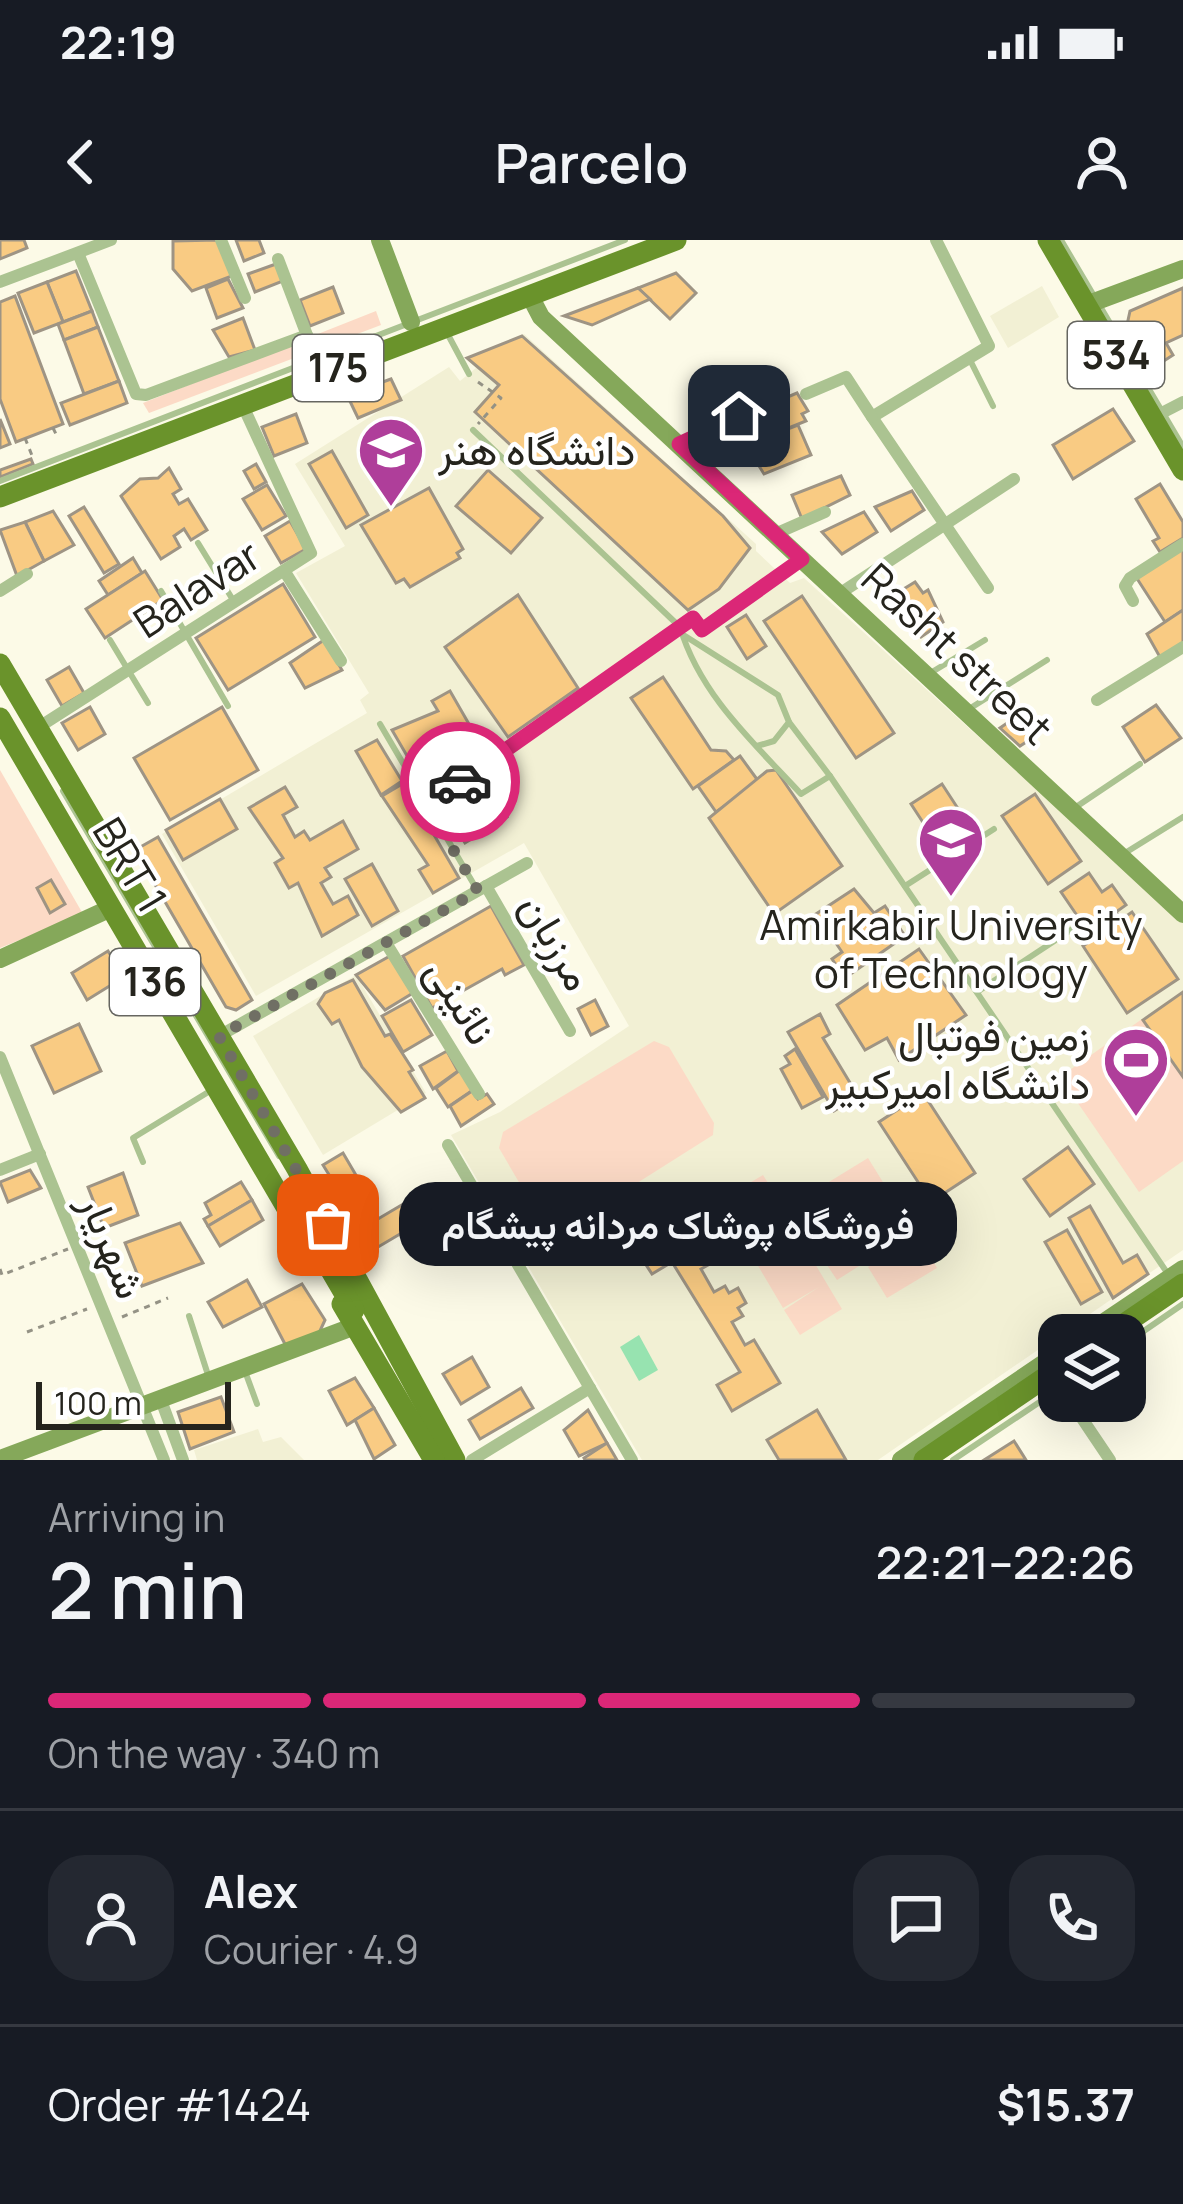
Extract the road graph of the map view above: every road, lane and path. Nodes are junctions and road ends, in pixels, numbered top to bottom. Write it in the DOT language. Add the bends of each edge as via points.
graph roads {
  1 [pos="111,240"];
  2 [pos="221,240"];
  3 [pos="380,240"];
  4 [pos="625,240"];
  5 [pos="676,240"];
  6 [pos="936,240"];
  7 [pos="1048,240"];
  8 [pos="1061,240"];
  9 [pos="78,253"];
  10 [pos="278,259"];
  11 [pos="1183,268"];
  12 [pos="96,269"];
  13 [pos="0,282"];
  14 [pos="530,296"];
  15 [pos="244,298"];
  16 [pos="1092,303"];
  17 [pos="445,328"];
  18 [pos="414,330"];
  19 [pos="307,335"];
  20 [pos="316,359"];
  21 [pos="970,362"];
  22 [pos="469,374"];
  23 [pos="806,394"];
  24 [pos="1183,402"];
  25 [pos="243,406"];
  26 [pos="993,406"];
  27 [pos="1158,415"];
  28 [pos="739,416"];
  29 [pos="872,417"];
  30 [pos="473,430"];
  31 [pos="679,444"];
  32 [pos="1183,447"];
  33 [pos="1183,470"];
  34 [pos="1014,479"];
  35 [pos="0,482"];
  36 [pos="0,497"];
  37 [pos="824,512"];
  38 [pos="945,525"];
  39 [pos="775,534"];
  40 [pos="198,543"];
  41 [pos="1183,544"];
  42 [pos="802,559"];
  43 [pos="285,572"];
  44 [pos="27,574"];
  45 [pos="988,588"];
  46 [pos="0,591"];
  47 [pos="161,591"];
  48 [pos="839,594"];
  49 [pos="1133,601"];
  50 [pos="235,604"];
  51 [pos="681,631"];
  52 [pos="187,635"];
  53 [pos="110,640"];
  54 [pos="985,640"];
  55 [pos="1183,647"];
  56 [pos="1047,660"];
  57 [pos="340,661"];
  58 [pos="0,664"];
  59 [pos="129,671"];
  60 [pos="927,675"];
  61 [pos="0,684"];
  62 [pos="1097,700"];
  63 [pos="148,703"];
  64 [pos="0,704"];
  65 [pos="228,706"];
  66 [pos="965,711"];
  67 [pos="0,718"];
  68 [pos="789,722"];
  69 [pos="380,724"];
  70 [pos="39,727"];
  71 [pos="757,746"];
  72 [pos="1139,764"];
  73 [pos="830,776"];
  74 [pos="425,803"];
  75 [pos="1072,809"];
  76 [pos="1183,817"];
  77 [pos="994,829"];
  78 [pos="1120,856"];
  79 [pos="527,863"];
  80 [pos="905,886"];
  81 [pos="482,889"];
  82 [pos="1179,903"];
  83 [pos="111,908"];
  84 [pos="1074,928"];
  85 [pos="386,943"];
  86 [pos="0,959"];
  87 [pos="977,992"];
  88 [pos="570,1031"];
  89 [pos="219,1036"];
  90 [pos="0,1058"];
  91 [pos="216,1088"];
  92 [pos="479,1094"];
  93 [pos="448,1145"];
  94 [pos="40,1154"];
  95 [pos="143,1162"];
  96 [pos="296,1169"];
  97 [pos="0,1170"];
  98 [pos="328,1225"];
  99 [pos="77,1245"];
  100 [pos="309,1246"];
  101 [pos="0,1269"];
  102 [pos="1179,1277"];
  103 [pos="168,1298"];
  104 [pos="101,1303"];
  105 [pos="1183,1304"];
  106 [pos="1119,1314"];
  107 [pos="1134,1314"];
  108 [pos="189,1316"];
  109 [pos="109,1322"];
  110 [pos="355,1325"];
  111 [pos="1146,1330"];
  112 [pos="27,1332"];
  113 [pos="1038,1367"];
  114 [pos="244,1368"];
  115 [pos="397,1372"];
  116 [pos="210,1382"];
  117 [pos="1038,1382"];
  118 [pos="590,1388"];
  119 [pos="1038,1403"];
  120 [pos="152,1404"];
  121 [pos="257,1404"];
  122 [pos="1084,1422"];
  123 [pos="2,1459"];
  124 [pos="164,1460"];
  125 [pos="183,1460"];
  126 [pos="438,1460"];
  127 [pos="455,1460"];
  128 [pos="470,1460"];
  129 [pos="632,1460"];
  130 [pos="901,1460"];
  131 [pos="924,1460"];
  132 [pos="953,1460"];
  133 [pos="1110,1460"];
  1 -- 9 [label="street"];
  2 -- 15 [label="street"];
  3 -- 18 [label="street"];
  4 -- 18 [label="lane"];
  5 -- 14 [label="main road, 175"];
  6 -- 21 [label="street" via="990,343"];
  7 -- 16 [label="main road, 534"];
  8 -- 16 [label="lane"];
  9 -- 12 [label="lane"];
  9 -- 13 [label="street"];
  9 -- 19 [label="street" via="130,389 146,395"];
  10 -- 19 [label="street"];
  11 -- 16 [label="street"];
  14 -- 17 [label="main road, 175"];
  14 -- 31 [label="street, Rasht street" via="541,317"];
  16 -- 27 [label="main road, 534"];
  17 -- 18 [label="main road, 175"];
  17 -- 22 [label="lane"];
  18 -- 20 [label="lane"];
  18 -- 25 [label="main road, 175"];
  19 -- 20 [label="street"];
  20 -- 35 [label="lane"];
  21 -- 26 [label="lane"];
  21 -- 29 [label="street"];
  22 -- 30 [label="path" via="501,398"];
  23 -- 29 [label="street" via="846,377"];
  24 -- 27 [label="street"];
  25 -- 36 [label="main road, 175"];
  25 -- 43 [label="street, Balavar" via="311,545 309,556"];
  27 -- 32 [label="lane"];
  27 -- 33 [label="main road, 534"];
  28 -- 31 [label="street"];
  29 -- 38 [label="street"];
  30 -- 51 [label="lane"];
  31 -- 39 [label="street, Rasht street"];
  34 -- 38 [label="street"];
  37 -- 39 [label="street"];
  38 -- 45 [label="street"];
  38 -- 48 [label="street"];
  39 -- 42 [label="street, Rasht street"];
  40 -- 50 [label="lane"];
  41 -- 49 [label="street" via="1130,578"];
  42 -- 48 [label="street, Rasht street"];
  42 -- 51 [label="lane" via="702,630 693,618"];
  43 -- 50 [label="street, Balavar"];
  43 -- 57 [label="street"];
  44 -- 46 [label="street"];
  47 -- 52 [label="lane"];
  48 -- 60 [label="street, Rasht street"];
  50 -- 52 [label="street, Balavar"];
  51 -- 68 [label="lane" via="778,695"];
  51 -- 71 [label="lane" via="690,660"];
  51 -- 74 [label="lane"];
  52 -- 59 [label="street, Balavar"];
  52 -- 65 [label="lane"];
  53 -- 59 [label="lane"];
  54 -- 60 [label="lane"];
  55 -- 62 [label="street" via="1118,697"];
  56 -- 66 [label="lane"];
  58 -- 70 [label="main road, 136"];
  59 -- 63 [label="lane"];
  59 -- 70 [label="street, Balavar"];
  60 -- 66 [label="street, Rasht street"];
  61 -- 96 [label="lane, BRT 1" via="273,1152"];
  64 -- 100 [label="lane, BRT 1" via="304,1220"];
  66 -- 75 [label="street, Rasht street"];
  67 -- 83 [label="main road, 136"];
  68 -- 71 [label="lane" via="774,741"];
  68 -- 73 [label="lane"];
  69 -- 74 [label="lane"];
  70 -- 89 [label="main road, 136"];
  71 -- 73 [label="lane" via="801,794"];
  72 -- 75 [label="lane"];
  73 -- 80 [label="lane"];
  74 -- 81 [label="lane"];
  75 -- 78 [label="street, Rasht street"];
  76 -- 78 [label="lane"];
  77 -- 80 [label="lane"];
  78 -- 82 [label="street, Rasht street"];
  79 -- 81 [label="street"];
  80 -- 87 [label="lane"];
  81 -- 85 [label="street"];
  81 -- 88 [label="street, مرزبان"];
  83 -- 86 [label="street"];
  83 -- 91 [label="main road, 136"];
  84 -- 87 [label="lane"];
  85 -- 89 [label="street"];
  85 -- 92 [label="street, نائینی"];
  87 -- 102 [label="lane"];
  89 -- 96 [label="main road, 136"];
  90 -- 94 [label="street, شهریار"];
  91 -- 95 [label="lane" via="133,1138"];
  91 -- 100 [label="main road, 136"];
  93 -- 118 [label="street"];
  94 -- 97 [label="street"];
  94 -- 99 [label="street, شهریار"];
  96 -- 98 [label="main road, 136"];
  98 -- 115 [label="main road, 136"];
  98 -- 128 [label="main road"];
  99 -- 101 [label="path" via="2,1275"];
  99 -- 104 [label="street, شهریار"];
  100 -- 110 [label="main road"];
  100 -- 115 [label="main road, 136"];
  102 -- 106 [label="street"];
  102 -- 107 [label="main road"];
  103 -- 109 [label="path"];
  104 -- 109 [label="street, شهریار"];
  104 -- 112 [label="path"];
  105 -- 111 [label="lane"];
  108 -- 116 [label="lane"];
  109 -- 120 [label="street, شهریار"];
  110 -- 114 [label="street"];
  110 -- 126 [label="main road"];
  113 -- 130 [label="street"];
  114 -- 116 [label="street"];
  114 -- 121 [label="lane"];
  115 -- 126 [label="main road, 136"];
  115 -- 127 [label="main road, 136"];
  116 -- 120 [label="street"];
  117 -- 131 [label="main road"];
  118 -- 128 [label="street"];
  118 -- 129 [label="street"];
  119 -- 132 [label="lane"];
  120 -- 123 [label="street"];
  120 -- 124 [label="street, شهریار"];
  120 -- 125 [label="street, شهریار"];
  122 -- 133 [label="street"];
}
